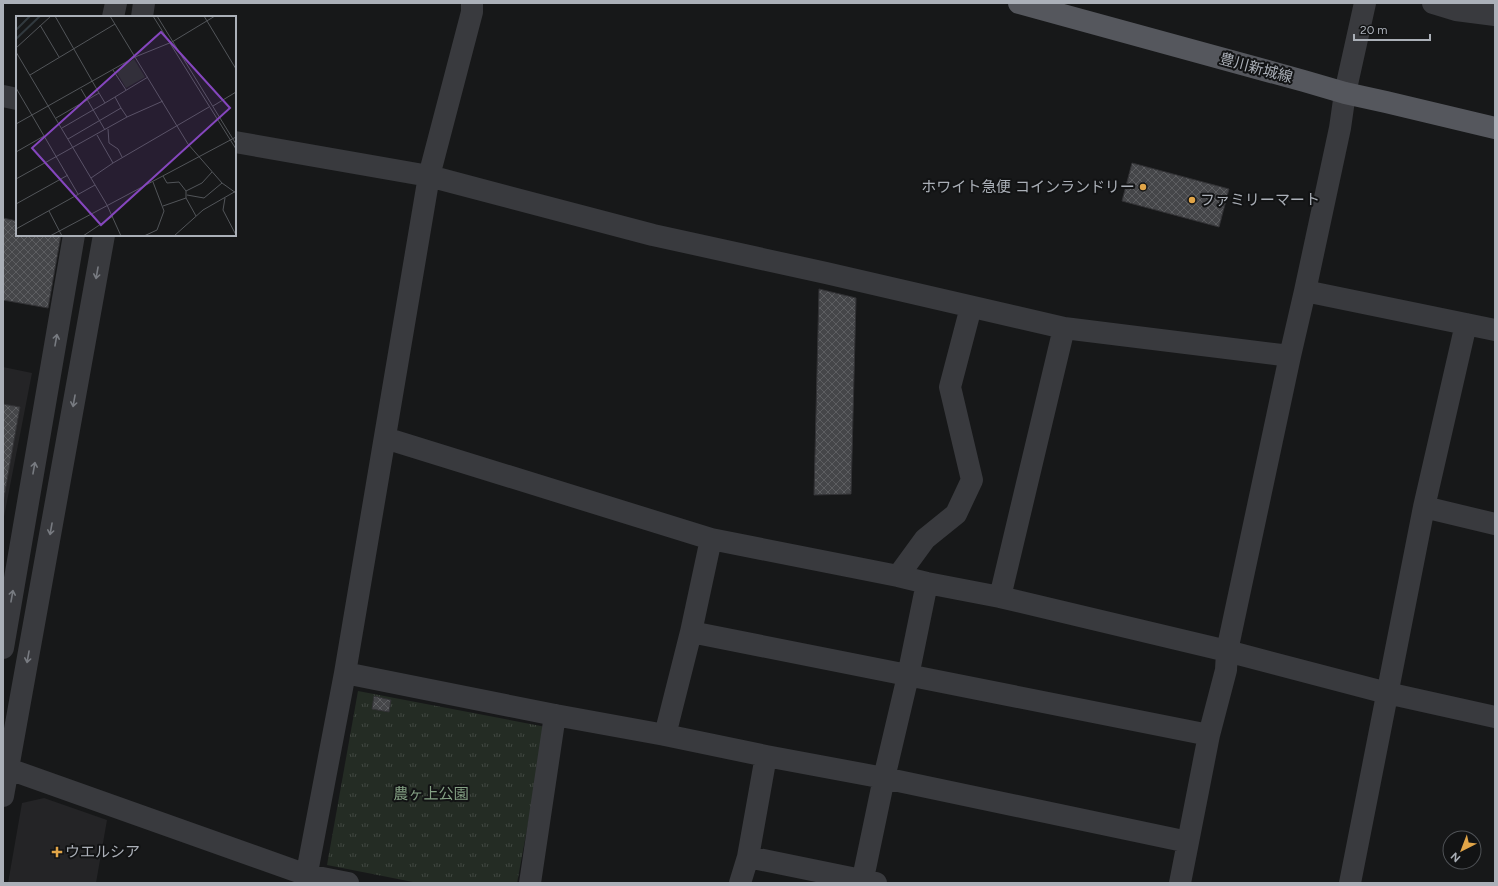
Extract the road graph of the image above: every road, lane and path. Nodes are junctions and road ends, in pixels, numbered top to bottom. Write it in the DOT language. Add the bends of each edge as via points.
graph roads {
  1 [pos="116,3"];
  2 [pos="144,3"];
  3 [pos="472,3"];
  4 [pos="1019,3"];
  5 [pos="1365,3"];
  6 [pos="1433,3"];
  7 [pos="1495,15"];
  8 [pos="113,16"];
  9 [pos="142,16"];
  10 [pos="1345,94"];
  11 [pos="3,96"];
  12 [pos="16,99"];
  13 [pos="1495,128"];
  14 [pos="236,142"];
  15 [pos="429,176"];
  16 [pos="74,236"];
  17 [pos="104,236"];
  18 [pos="1305,291"];
  19 [pos="971,307"];
  20 [pos="1466,324"];
  21 [pos="1064,328"];
  22 [pos="1495,330"];
  23 [pos="1290,356"];
  24 [pos="385,438"];
  25 [pos="1424,507"];
  26 [pos="1495,524"];
  27 [pos="711,539"];
  28 [pos="898,576"];
  29 [pos="927,583"];
  30 [pos="1000,597"];
  31 [pos="691,632"];
  32 [pos="3,648"];
  33 [pos="1227,651"];
  34 [pos="345,673"];
  35 [pos="908,676"];
  36 [pos="1387,693"];
  37 [pos="555,716"];
  38 [pos="1495,717"];
  39 [pos="665,735"];
  40 [pos="1209,735"];
  41 [pos="766,756"];
  42 [pos="5,768"];
  43 [pos="884,778"];
  44 [pos="3,796"];
  45 [pos="1188,842"];
  46 [pos="748,857"];
  47 [pos="306,879"];
  48 [pos="867,882"];
  49 [pos="348,883"];
  50 [pos="530,883"];
  51 [pos="740,883"];
  52 [pos="1180,883"];
  53 [pos="1350,883"];
  1 -- 8 [label="street"];
  2 -- 9 [label="street"];
  3 -- 15 [label="street" via="472,12"];
  4 -- 10 [label="main road, 豊川新城線"];
  5 -- 10 [label="street"];
  6 -- 7 [label="street" via="1456,10"];
  10 -- 13 [label="main road, 豊川新城線"];
  10 -- 18 [label="street"];
  11 -- 12 [label="street"];
  14 -- 15 [label="street"];
  15 -- 19 [label="street" via="653,235"];
  15 -- 24 [label="street"];
  32 -- 16 [label="street, one-way"];
  17 -- 42 [label="street, one-way"];
  18 -- 20 [label="street"];
  18 -- 23 [label="street"];
  19 -- 21 [label="street"];
  19 -- 28 [label="street" via="950,387 972,480 956,514 925,539"];
  20 -- 22 [label="street"];
  20 -- 25 [label="street"];
  21 -- 23 [label="street"];
  21 -- 30 [label="street"];
  23 -- 33 [label="street"];
  24 -- 27 [label="street"];
  24 -- 34 [label="street"];
  25 -- 26 [label="street"];
  25 -- 36 [label="street"];
  27 -- 28 [label="street"];
  27 -- 31 [label="street"];
  28 -- 29 [label="street"];
  29 -- 30 [label="street"];
  29 -- 35 [label="street"];
  30 -- 33 [label="street"];
  31 -- 35 [label="street"];
  31 -- 39 [label="street"];
  33 -- 36 [label="street"];
  33 -- 40 [label="street" via="1226,670"];
  34 -- 37 [label="street"];
  34 -- 47 [label="street"];
  35 -- 40 [label="street"];
  35 -- 43 [label="street"];
  36 -- 38 [label="street"];
  36 -- 53 [label="street"];
  37 -- 39 [label="street"];
  37 -- 50 [label="street"];
  39 -- 41 [label="street"];
  40 -- 45 [label="street"];
  41 -- 43 [label="street"];
  41 -- 46 [label="street"];
  42 -- 44 [label="street"];
  42 -- 47 [label="street"];
  43 -- 45 [label="street"];
  43 -- 48 [label="street"];
  45 -- 52 [label="street"];
  46 -- 48 [label="street"];
  46 -- 51 [label="street"];
  47 -- 49 [label="street"];
}
